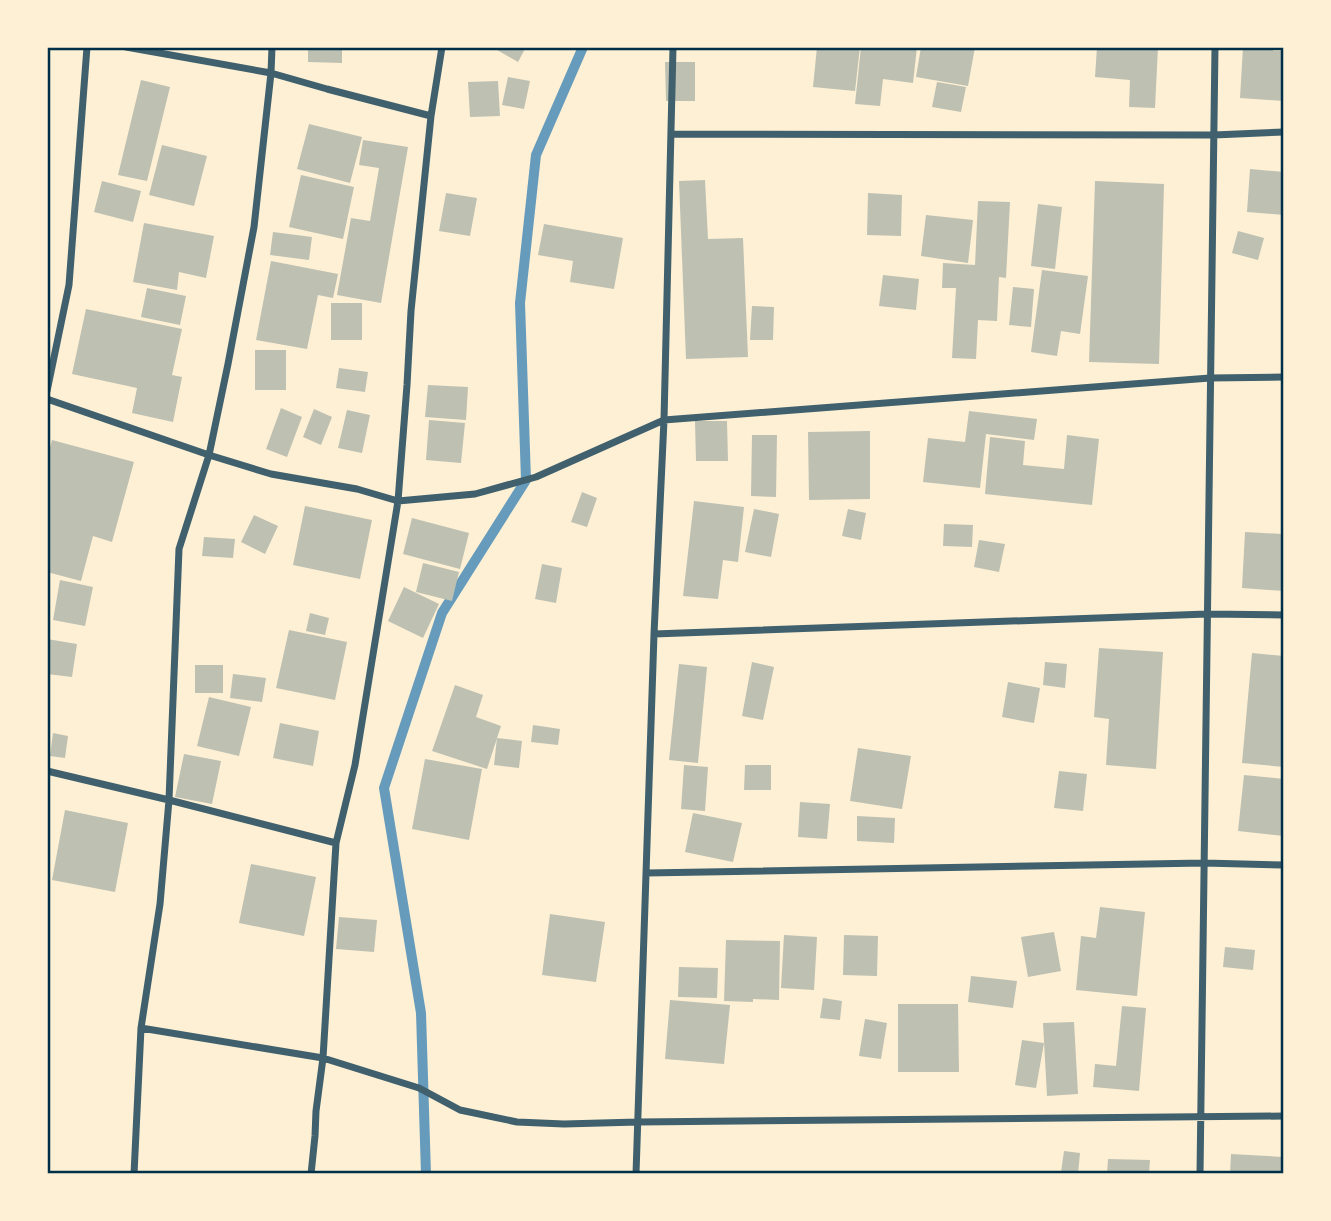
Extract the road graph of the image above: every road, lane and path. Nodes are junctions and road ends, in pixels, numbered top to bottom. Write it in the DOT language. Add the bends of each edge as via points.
graph roads {
  1 [pos="87,47"];
  2 [pos="126,47"];
  3 [pos="272,47"];
  4 [pos="442,47"];
  5 [pos="673,47"];
  6 [pos="1215,47"];
  7 [pos="271,73"];
  8 [pos="430,116"];
  9 [pos="1284,132"];
  10 [pos="672,134"];
  11 [pos="1214,135"];
  12 [pos="1284,377"];
  13 [pos="1210,378"];
  14 [pos="47,391"];
  15 [pos="47,399"];
  16 [pos="664,420"];
  17 [pos="209,455"];
  18 [pos="398,501"];
  19 [pos="1207,614"];
  20 [pos="1284,615"];
  21 [pos="654,634"];
  22 [pos="47,771"];
  23 [pos="169,800"];
  24 [pos="336,843"];
  25 [pos="1204,863"];
  26 [pos="1284,865"];
  27 [pos="646,873"];
  28 [pos="141,1028"];
  29 [pos="323,1058"];
  30 [pos="1200,1116"];
  31 [pos="1284,1116"];
  32 [pos="638,1122"];
  33 [pos="134,1174"];
  34 [pos="311,1174"];
  35 [pos="636,1174"];
  36 [pos="1200,1174"];
  1 -- 14 [label="street" via="69,285"];
  2 -- 7 [label="street"];
  3 -- 7 [label="street"];
  4 -- 8 [label="street"];
  5 -- 10 [label="street"];
  6 -- 11 [label="street"];
  7 -- 8 [label="street"];
  7 -- 17 [label="street" via="254,226"];
  8 -- 18 [label="street"];
  9 -- 11 [label="street"];
  10 -- 11 [label="street"];
  10 -- 16 [label="street"];
  11 -- 13 [label="street"];
  12 -- 13 [label="street"];
  13 -- 16 [label="street"];
  13 -- 19 [label="street"];
  15 -- 17 [label="street"];
  16 -- 18 [label="street" via="536,477 475,494"];
  16 -- 21 [label="street"];
  17 -- 18 [label="street" via="271,474"];
  17 -- 23 [label="street" via="179,549"];
  18 -- 24 [label="street" via="355,765"];
  19 -- 20 [label="street"];
  19 -- 21 [label="street"];
  19 -- 25 [label="street"];
  21 -- 27 [label="street"];
  22 -- 23 [label="street"];
  23 -- 24 [label="street"];
  23 -- 28 [label="street" via="160,904"];
  24 -- 29 [label="street"];
  25 -- 26 [label="street"];
  25 -- 27 [label="street"];
  25 -- 30 [label="street"];
  27 -- 32 [label="street"];
  28 -- 29 [label="street"];
  28 -- 33 [label="street"];
  29 -- 32 [label="street" via="419,1088 460,1110 517,1122"];
  29 -- 34 [label="street"];
  30 -- 31 [label="street"];
  30 -- 32 [label="street"];
  30 -- 36 [label="street"];
  32 -- 35 [label="street"];
}
